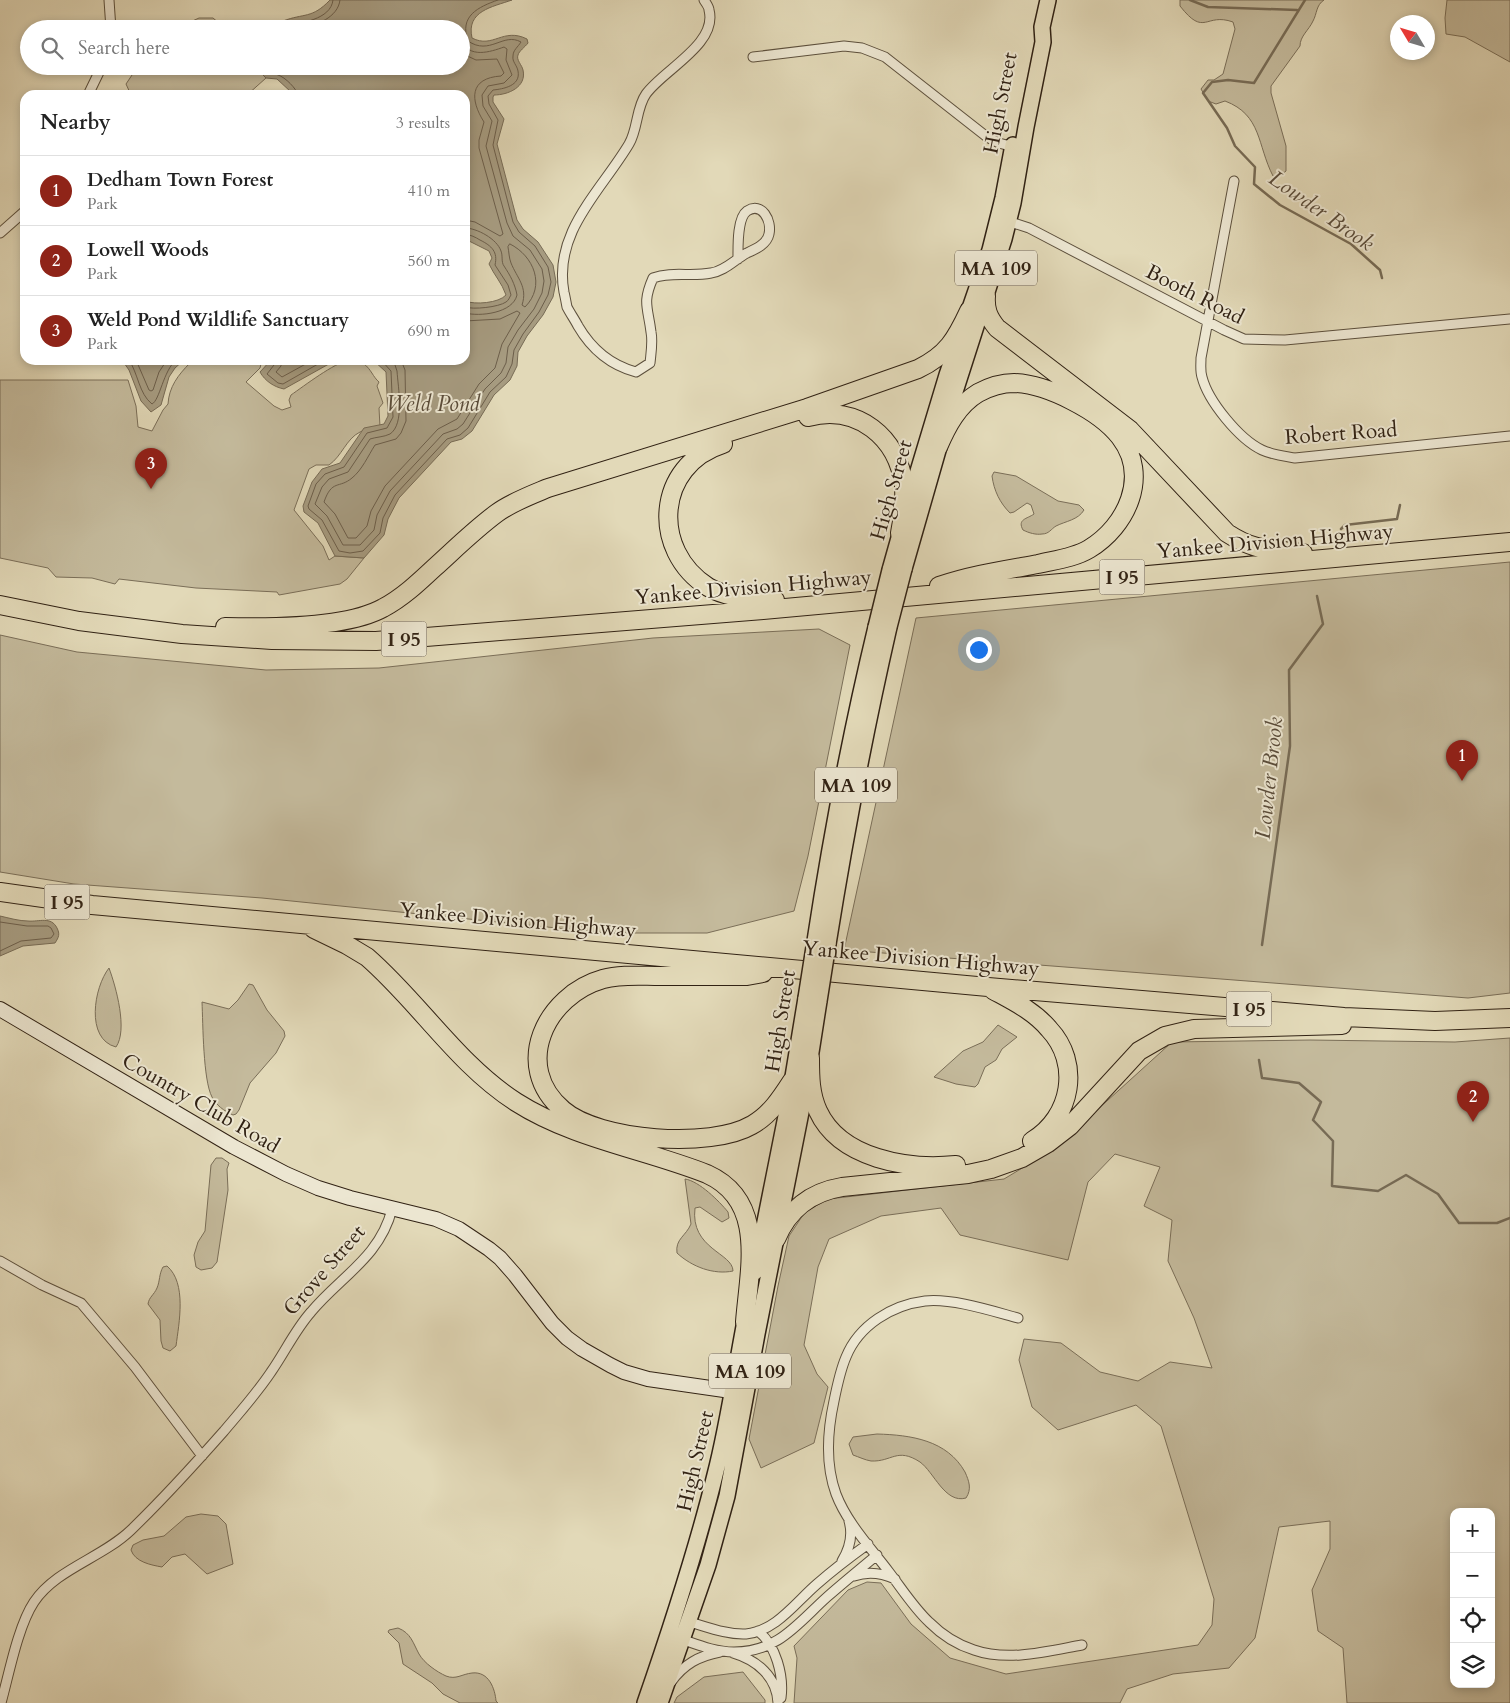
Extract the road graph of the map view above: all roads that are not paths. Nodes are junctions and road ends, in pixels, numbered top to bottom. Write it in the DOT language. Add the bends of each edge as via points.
graph roads {
  1 [pos="110,0"];
  2 [pos="704,0"];
  3 [pos="1048,0"];
  4 [pos="110,20"];
  5 [pos="753,57"];
  6 [pos="98,75"];
  7 [pos="90,90"];
  8 [pos="1018,148"];
  9 [pos="1234,181"];
  10 [pos="20,215"];
  11 [pos="1004,220"];
  12 [pos="0,233"];
  13 [pos="738,259"];
  14 [pos="986,296"];
  15 [pos="969,311"];
  16 [pos="1510,320"];
  17 [pos="1208,322"];
  18 [pos="1510,436"];
  19 [pos="938,447"];
  20 [pos="900,533"];
  21 [pos="1510,542"];
  22 [pos="1333,558"];
  23 [pos="897,570"];
  24 [pos="911,596"];
  25 [pos="0,605"];
  26 [pos="810,605"];
  27 [pos="166,633"];
  28 [pos="0,892"];
  29 [pos="302,923"];
  30 [pos="792,968"];
  31 [pos="988,987"];
  32 [pos="813,999"];
  33 [pos="0,1009"];
  34 [pos="1510,1018"];
  35 [pos="1390,1020"];
  36 [pos="810,1058"];
  37 [pos="792,1081"];
  38 [pos="392,1209"];
  39 [pos="776,1239"];
  40 [pos="0,1262"];
  41 [pos="1018,1318"];
  42 [pos="745,1322"];
  43 [pos="731,1391"];
  44 [pos="202,1456"];
  45 [pos="848,1518"];
  46 [pos="868,1544"];
  47 [pos="877,1555"];
  48 [pos="836,1568"];
  49 [pos="896,1580"];
  50 [pos="845,1581"];
  51 [pos="674,1617"];
  52 [pos="689,1622"];
  53 [pos="758,1631"];
  54 [pos="676,1637"];
  55 [pos="770,1645"];
  56 [pos="1082,1645"];
  57 [pos="728,1652"];
  58 [pos="661,1702"];
  59 [pos="1,1703"];
  60 [pos="645,1703"];
  61 [pos="779,1703"];
  1 -- 4 [label="street"];
  2 -- 13 [label="street" via="710,23 704,38 654,83 644,97 630,142 587,205 567,242 562,279 567,307 596,350 610,362 636,372 650,363 652,332 646,306 654,278 664,274 709,274 724,270"];
  3 -- 8 [label="main road, High Street / MA 109" via="1035,41"];
  5 -- 8 [label="street" via="844,46 870,50 892,62 987,138"];
  6 -- 7 [label="street"];
  8 -- 11 [label="main road, High Street / MA 109"];
  9 -- 17 [label="street, Robert Road"];
  10 -- 12 [label="street"];
  11 -- 14 [label="main road, High Street / MA 109"];
  11 -- 15 [label="main road, High Street / MA 109"];
  11 -- 17 [label="street, Booth Road" via="1028,228"];
  13 -- 13 [label="street" via="742,215 758,208 770,223 769,236 762,246"];
  14 -- 19 [label="main road, High Street / MA 109"];
  14 -- 22 [label="highway" via="986,311 997,328 1130,430 1227,533 1257,548"];
  15 -- 20 [label="main road, High Street / MA 109"];
  15 -- 27 [label="highway" via="950,346 918,369 807,408 548,488 510,505 481,526 404,595 376,612 332,622 215,627"];
  16 -- 17 [label="street, Booth Road" via="1285,340 1244,339"];
  17 -- 18 [label="street, Robert Road" via="1201,358 1201,375 1206,390 1221,414 1260,450 1295,458"];
  19 -- 23 [label="main road, High Street / MA 109"];
  19 -- 24 [label="highway" via="956,414 977,394 1005,384 1033,386 1081,406 1112,428 1130,455 1134,473 1133,492 1119,523 1088,550 1066,558 957,580"];
  20 -- 23 [label="main road, High Street / MA 109"];
  20 -- 26 [label="highway" via="904,493 899,466 880,434 849,416 832,413 809,416 716,446 693,460 676,480 668,506 672,538 686,566 698,579 726,595"];
  21 -- 22 [label="highway, Yankee Division Highway / I 95"];
  22 -- 24 [label="highway, Yankee Division Highway / I 95"];
  23 -- 32 [label="main road, High Street / MA 109, bridge" via="835,816"];
  24 -- 26 [label="highway, Yankee Division Highway / I 95"];
  25 -- 27 [label="highway, Yankee Division Highway / I 95" via="79,621"];
  26 -- 27 [label="highway, Yankee Division Highway / I 95" via="383,640 272,640"];
  28 -- 29 [label="highway, Yankee Division Highway / I 95" via="85,904"];
  29 -- 30 [label="highway, Yankee Division Highway / I 95"];
  29 -- 42 [label="highway" via="367,957 476,1070 516,1101 568,1128 707,1174 729,1188 745,1210 750,1232"];
  30 -- 31 [label="highway, Yankee Division Highway / I 95"];
  30 -- 37 [label="highway" via="747,976 623,976 595,982 569,996 553,1012 542,1032 538,1057 541,1078 548,1093 569,1115 599,1128 652,1138 705,1138 751,1126 768,1114"];
  31 -- 35 [label="highway, Yankee Division Highway / I 95"];
  31 -- 36 [label="highway" via="1028,1009 1044,1023 1061,1046 1068,1069 1067,1093 1057,1118 1035,1139 1014,1150 973,1162 928,1166 891,1160 855,1148 831,1131 819,1114 811,1088"];
  32 -- 36 [label="main road, High Street / MA 109"];
  32 -- 37 [label="main road, High Street / MA 109"];
  33 -- 38 [label="street, Country Club Road" via="274,1168 318,1188"];
  34 -- 35 [label="highway, Yankee Division Highway / I 95"];
  35 -- 39 [label="highway" via="1331,1027 1194,1029 1165,1036 1139,1051 1070,1126 1031,1154 968,1174 821,1192 793,1211"];
  36 -- 39 [label="main road, High Street / MA 109"];
  37 -- 42 [label="main road, High Street / MA 109"];
  38 -- 43 [label="street" via="453,1226 489,1249 515,1275 562,1333 610,1365 648,1379"];
  38 -- 44 [label="street, Grove Street" via="385,1228 368,1254 304,1319 272,1372"];
  39 -- 52 [label="main road, High Street / MA 109" via="727,1496"];
  40 -- 44 [label="street" via="81,1303 135,1367"];
  41 -- 45 [label="street" via="928,1300 889,1312 854,1342 839,1377 828,1446 833,1485"];
  42 -- 43 [label="main road, High Street / MA 109"];
  43 -- 51 [label="main road, High Street / MA 109" via="716,1473"];
  44 -- 59 [label="street, Grove Street" via="129,1532 62,1576 34,1602 26,1618"];
  45 -- 46 [label="street"];
  45 -- 48 [label="street" via="850,1545"];
  46 -- 47 [label="street"];
  46 -- 48 [label="street"];
  47 -- 49 [label="street"];
  47 -- 50 [label="street"];
  48 -- 53 [label="street" via="778,1621"];
  49 -- 50 [label="street" via="869,1573"];
  49 -- 56 [label="street" via="929,1622 974,1650 995,1655 1018,1655"];
  50 -- 55 [label="street" via="796,1627"];
  51 -- 52 [label="street"];
  51 -- 54 [label="main road, High Street / MA 109"];
  52 -- 53 [label="street" via="732,1633"];
  52 -- 54 [label="main road, High Street / MA 109"];
  53 -- 55 [label="street"];
  54 -- 57 [label="street"];
  54 -- 58 [label="main road, High Street / MA 109"];
  54 -- 60 [label="main road, High Street / MA 109"];
  55 -- 57 [label="street"];
  55 -- 61 [label="street" via="780,1671 782,1692"];
  57 -- 58 [label="street" via="706,1655 686,1665"];
  57 -- 61 [label="street" via="751,1661 765,1672 775,1687"];
}
